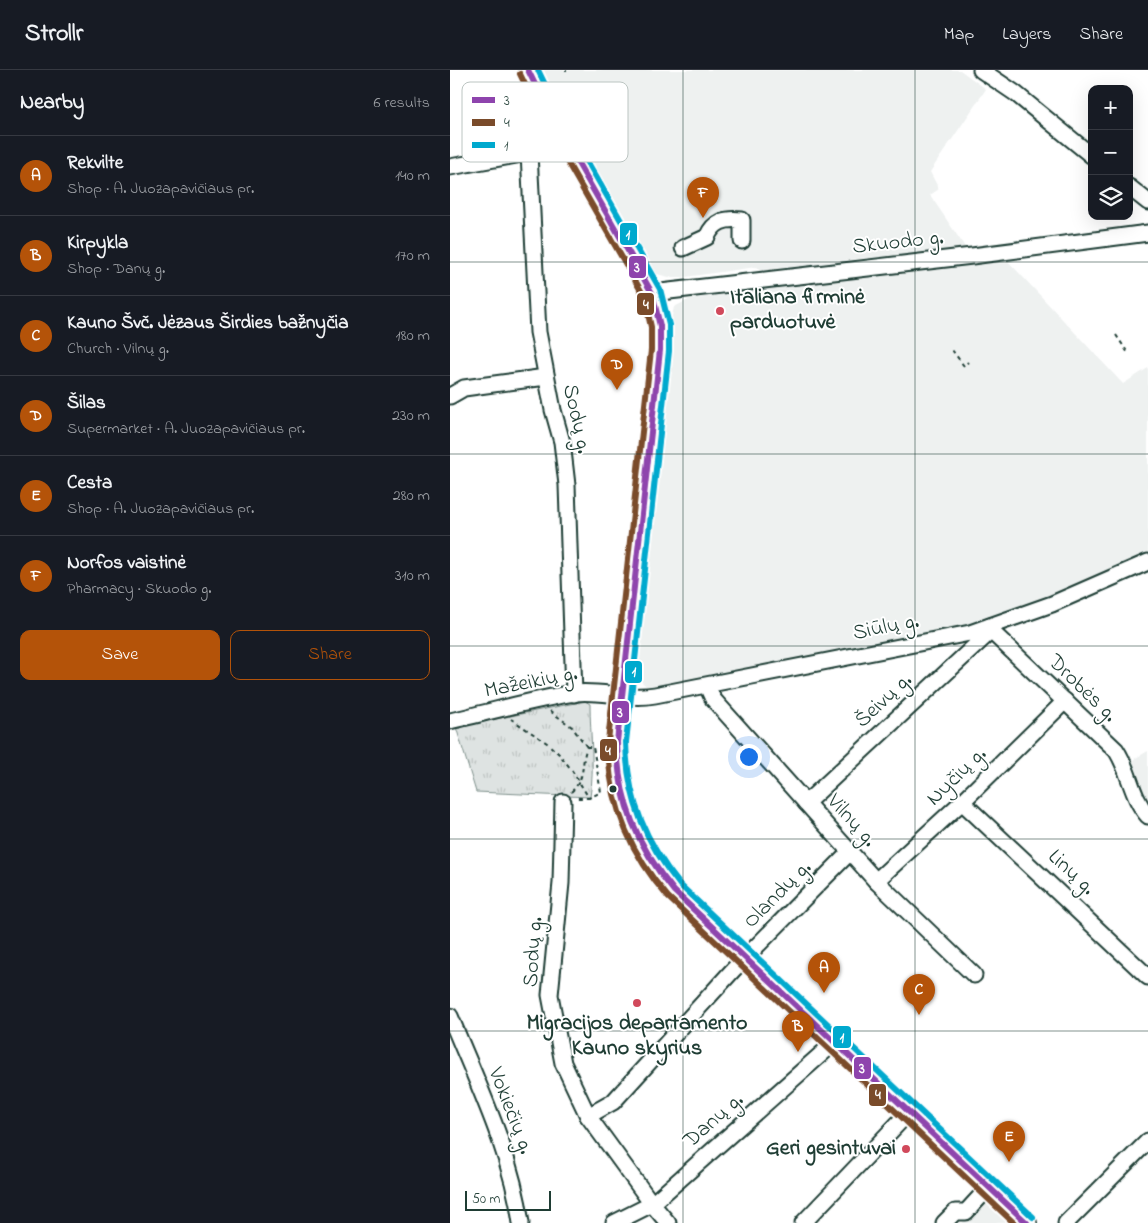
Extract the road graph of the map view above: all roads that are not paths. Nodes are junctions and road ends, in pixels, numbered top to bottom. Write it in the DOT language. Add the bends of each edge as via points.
graph roads {
  1 [pos="528,70"];
  2 [pos="981,70"];
  3 [pos="534,82"];
  4 [pos="1088,153"];
  5 [pos="478,162"];
  6 [pos="529,162"];
  7 [pos="577,162"];
  8 [pos="450,167"];
  9 [pos="1133,190"];
  10 [pos="1148,202"];
  11 [pos="1148,232"];
  12 [pos="742,241"];
  13 [pos="683,248"];
  14 [pos="652,293"];
  15 [pos="546,377"];
  16 [pos="450,396"];
  17 [pos="1148,562"];
  18 [pos="991,628"];
  19 [pos="707,686"];
  20 [pos="574,694"];
  21 [pos="621,697"];
  22 [pos="1065,701"];
  23 [pos="450,721"];
  24 [pos="567,798"];
  25 [pos="962,802"];
  26 [pos="806,803"];
  27 [pos="1148,816"];
  28 [pos="850,852"];
  29 [pos="876,881"];
  30 [pos="746,957"];
  31 [pos="974,975"];
  32 [pos="1148,977"];
  33 [pos="450,1016"];
  34 [pos="836,1042"];
  35 [pos="910,1112"];
  36 [pos="588,1116"];
  37 [pos="1148,1141"];
  38 [pos="989,1187"];
  39 [pos="652,1204"];
  40 [pos="522,1223"];
  41 [pos="614,1223"];
  42 [pos="668,1223"];
  43 [pos="803,1223"];
  44 [pos="944,1223"];
  45 [pos="1028,1223"];
  46 [pos="1066,1223"];
  1 -- 3 [label="main road"];
  2 -- 4 [label="street" via="1015,93"];
  5 -- 8 [label="street"];
  6 -- 15 [label="street, Sodų g." via="535,301"];
  7 -- 14 [label="main road"];
  9 -- 10 [label="street"];
  11 -- 14 [label="street, Skuodo g."];
  12 -- 13 [label="street" via="742,220 726,219 712,226 707,237"];
  14 -- 21 [label="main road" via="660,326 660,350"];
  15 -- 16 [label="street" via="464,388"];
  15 -- 20 [label="street, Sodų g." via="562,442 567,485"];
  17 -- 18 [label="street, Siūlų g."];
  18 -- 19 [label="street, Siūlų g."];
  18 -- 22 [label="street, Drobės g."];
  18 -- 26 [label="street, Šeivų g."];
  19 -- 21 [label="street, Siūlų g." via="645,697"];
  19 -- 26 [label="street, Vilnų g." via="713,699"];
  20 -- 21 [label="street, Mažeikių g."];
  20 -- 23 [label="street, Mažeikių g."];
  21 -- 30 [label="main road" via="618,779 639,842 674,891"];
  22 -- 25 [label="street, Nyčių g."];
  22 -- 27 [label="street, Drobės g." via="1116,750 1133,793"];
  24 -- 36 [label="street, Sodų g." via="550,994 563,1063"];
  25 -- 29 [label="street, Nyčių g."];
  25 -- 32 [label="street, Linų g."];
  26 -- 28 [label="street, Vilnų g."];
  28 -- 29 [label="street, Vilnų g."];
  28 -- 30 [label="street, Olandų g."];
  29 -- 31 [label="street, Vilnų g."];
  30 -- 34 [label="main road"];
  30 -- 36 [label="street, Olandų g." via="613,1102"];
  33 -- 40 [label="street, Vokiečių g." via="505,1154 517,1192"];
  34 -- 35 [label="main road"];
  34 -- 39 [label="street, Danų g."];
  35 -- 38 [label="main road"];
  35 -- 43 [label="street"];
  36 -- 39 [label="street, Sodų g."];
  37 -- 46 [label="street"];
  38 -- 44 [label="street" via="966,1212 955,1212"];
  38 -- 45 [label="main road"];
  39 -- 41 [label="street, Danų g."];
  39 -- 42 [label="street, Sodų g."];
}
